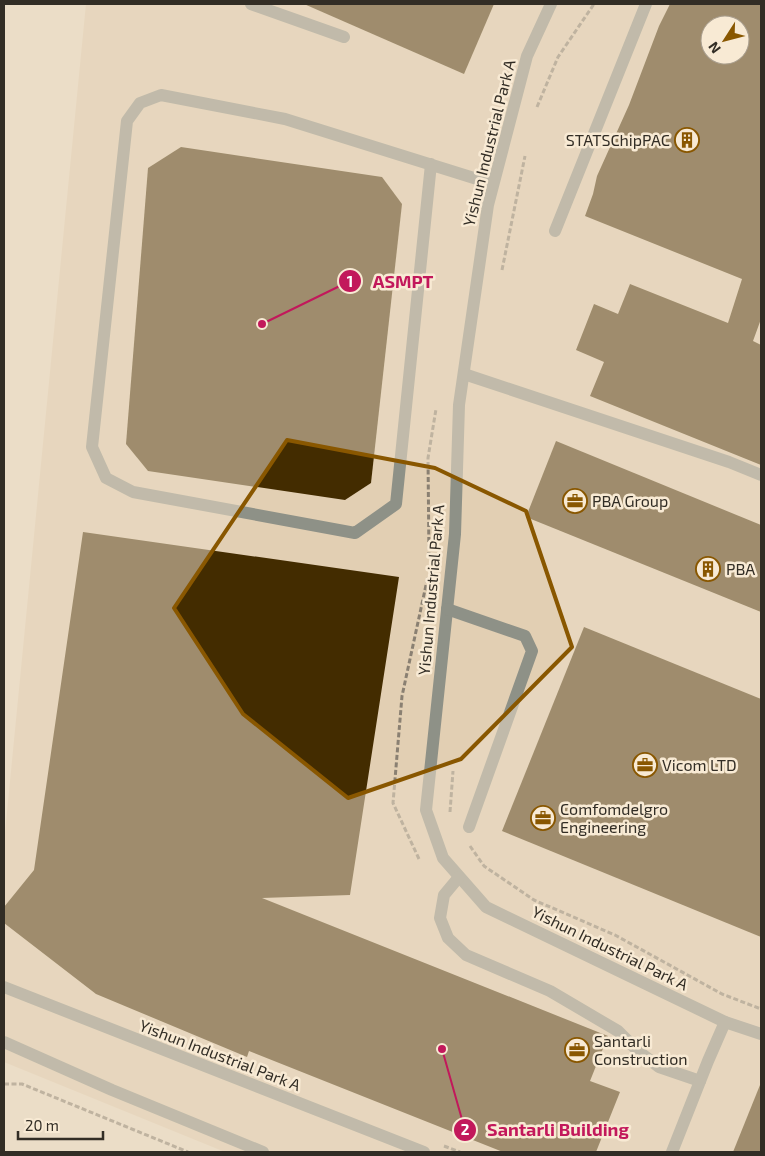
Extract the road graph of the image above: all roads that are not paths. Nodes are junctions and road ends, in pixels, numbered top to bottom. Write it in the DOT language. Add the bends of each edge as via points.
graph roads {
  1 [pos="251,4"];
  2 [pos="551,4"];
  3 [pos="646,4"];
  4 [pos="344,37"];
  5 [pos="431,164"];
  6 [pos="493,184"];
  7 [pos="555,231"];
  8 [pos="464,374"];
  9 [pos="761,475"];
  10 [pos="447,609"];
  11 [pos="469,827"];
  12 [pos="460,877"];
  13 [pos="4,987"];
  14 [pos="725,1022"];
  15 [pos="761,1034"];
  16 [pos="4,1042"];
  17 [pos="700,1081"];
  18 [pos="263,1152"];
  19 [pos="424,1152"];
  20 [pos="672,1152"];
  1 -- 4 [label="street"];
  2 -- 6 [label="street, Yishun Industrial Park A" via="527,56"];
  3 -- 7 [label="street"];
  5 -- 5 [label="street" via="285,118 161,95 140,103 127,121 92,447 106,478 132,492 355,533 396,504"];
  5 -- 6 [label="street"];
  6 -- 8 [label="street, Yishun Industrial Park A"];
  8 -- 9 [label="street"];
  8 -- 10 [label="street, Yishun Industrial Park A" via="459,405 455,534"];
  10 -- 11 [label="street" via="525,636 532,651"];
  10 -- 12 [label="street, Yishun Industrial Park A" via="426,810 442,858"];
  12 -- 14 [label="street, Yishun Industrial Park A" via="486,907"];
  12 -- 17 [label="street" via="444,895 440,918 448,938 466,955 550,991 618,1031 659,1067"];
  13 -- 19 [label="street, Yishun Industrial Park A"];
  14 -- 15 [label="street, Yishun Industrial Park A"];
  14 -- 17 [label="street"];
  16 -- 18 [label="street"];
  17 -- 20 [label="street"];
}
